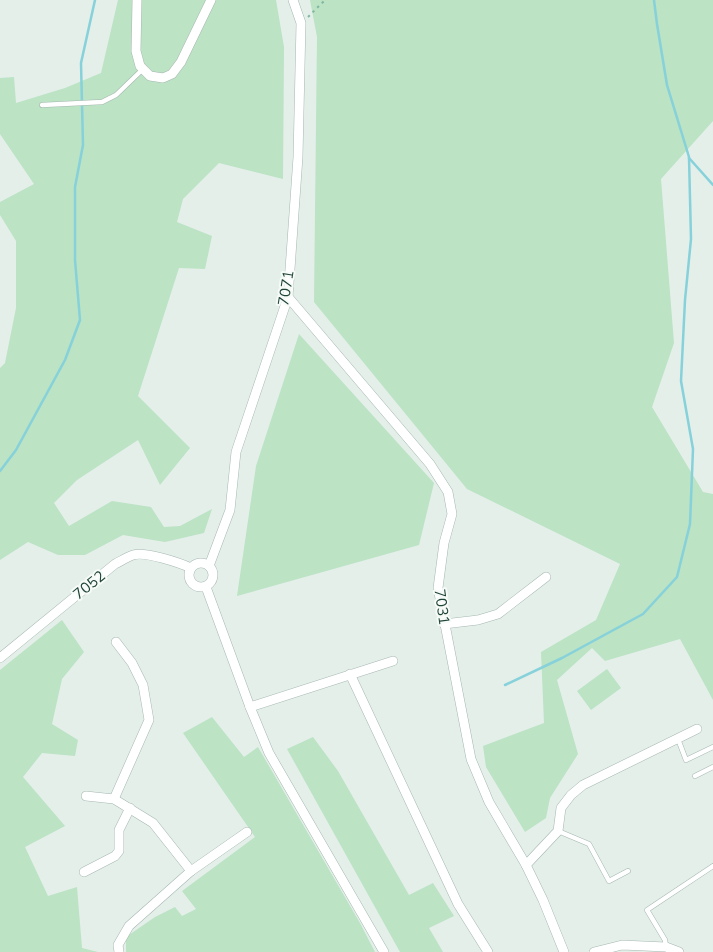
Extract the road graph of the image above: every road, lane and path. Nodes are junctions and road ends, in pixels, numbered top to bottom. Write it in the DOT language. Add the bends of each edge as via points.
graph roads {
  1 [pos="137,0"];
  2 [pos="211,0"];
  3 [pos="292,0"];
  4 [pos="325,0"];
  5 [pos="301,23"];
  6 [pos="143,69"];
  7 [pos="42,106"];
  8 [pos="288,297"];
  9 [pos="209,566"];
  10 [pos="191,568"];
  11 [pos="546,577"];
  12 [pos="206,587"];
  13 [pos="444,624"];
  14 [pos="116,642"];
  15 [pos="0,658"];
  16 [pos="393,660"];
  17 [pos="350,674"];
  18 [pos="250,707"];
  19 [pos="697,729"];
  20 [pos="678,739"];
  21 [pos="713,747"];
  22 [pos="713,767"];
  23 [pos="694,776"];
  24 [pos="86,796"];
  25 [pos="114,799"];
  26 [pos="130,808"];
  27 [pos="558,831"];
  28 [pos="247,832"];
  29 [pos="526,865"];
  30 [pos="713,866"];
  31 [pos="191,871"];
  32 [pos="628,871"];
  33 [pos="84,872"];
  34 [pos="666,948"];
  35 [pos="118,952"];
  36 [pos="384,952"];
  37 [pos="488,952"];
  38 [pos="564,952"];
  39 [pos="594,952"];
  40 [pos="680,952"];
  1 -- 6 [label="street" via="136,51"];
  2 -- 6 [label="street" via="172,74 163,78 150,76"];
  3 -- 5 [label="street, 7071"];
  4 -- 5 [label="path"];
  5 -- 8 [label="street, 7071" via="298,157"];
  6 -- 7 [label="lane" via="116,95 102,102"];
  8 -- 9 [label="street, 7071" via="236,452 230,510"];
  8 -- 13 [label="street, 7031" via="430,464 448,492 452,514 438,588"];
  9 -- 10 [label="street" via="200,563"];
  9 -- 12 [label="street" via="213,576"];
  10 -- 12 [label="street" via="189,576 192,583"];
  10 -- 15 [label="street, 7052" via="134,554 115,564"];
  11 -- 13 [label="street" via="498,614"];
  12 -- 18 [label="street"];
  13 -- 29 [label="street, 7031" via="471,759 489,802"];
  14 -- 25 [label="street" via="132,662 143,685 149,720"];
  16 -- 17 [label="street"];
  17 -- 18 [label="street"];
  17 -- 37 [label="street" via="458,904"];
  18 -- 36 [label="street" via="270,753"];
  19 -- 20 [label="street"];
  20 -- 21 [label="lane" via="686,760"];
  20 -- 27 [label="street" via="583,785 560,808"];
  22 -- 23 [label="lane"];
  24 -- 25 [label="street"];
  25 -- 26 [label="street"];
  26 -- 31 [label="street" via="154,823"];
  26 -- 33 [label="street" via="119,830 119,851"];
  27 -- 29 [label="street"];
  27 -- 32 [label="lane" via="589,844 609,880"];
  28 -- 31 [label="street"];
  29 -- 38 [label="street, 7031"];
  30 -- 34 [label="lane" via="647,910 665,940"];
  31 -- 35 [label="street" via="129,926 118,945"];
  34 -- 39 [label="street" via="622,945"];
  34 -- 40 [label="street"];
}
